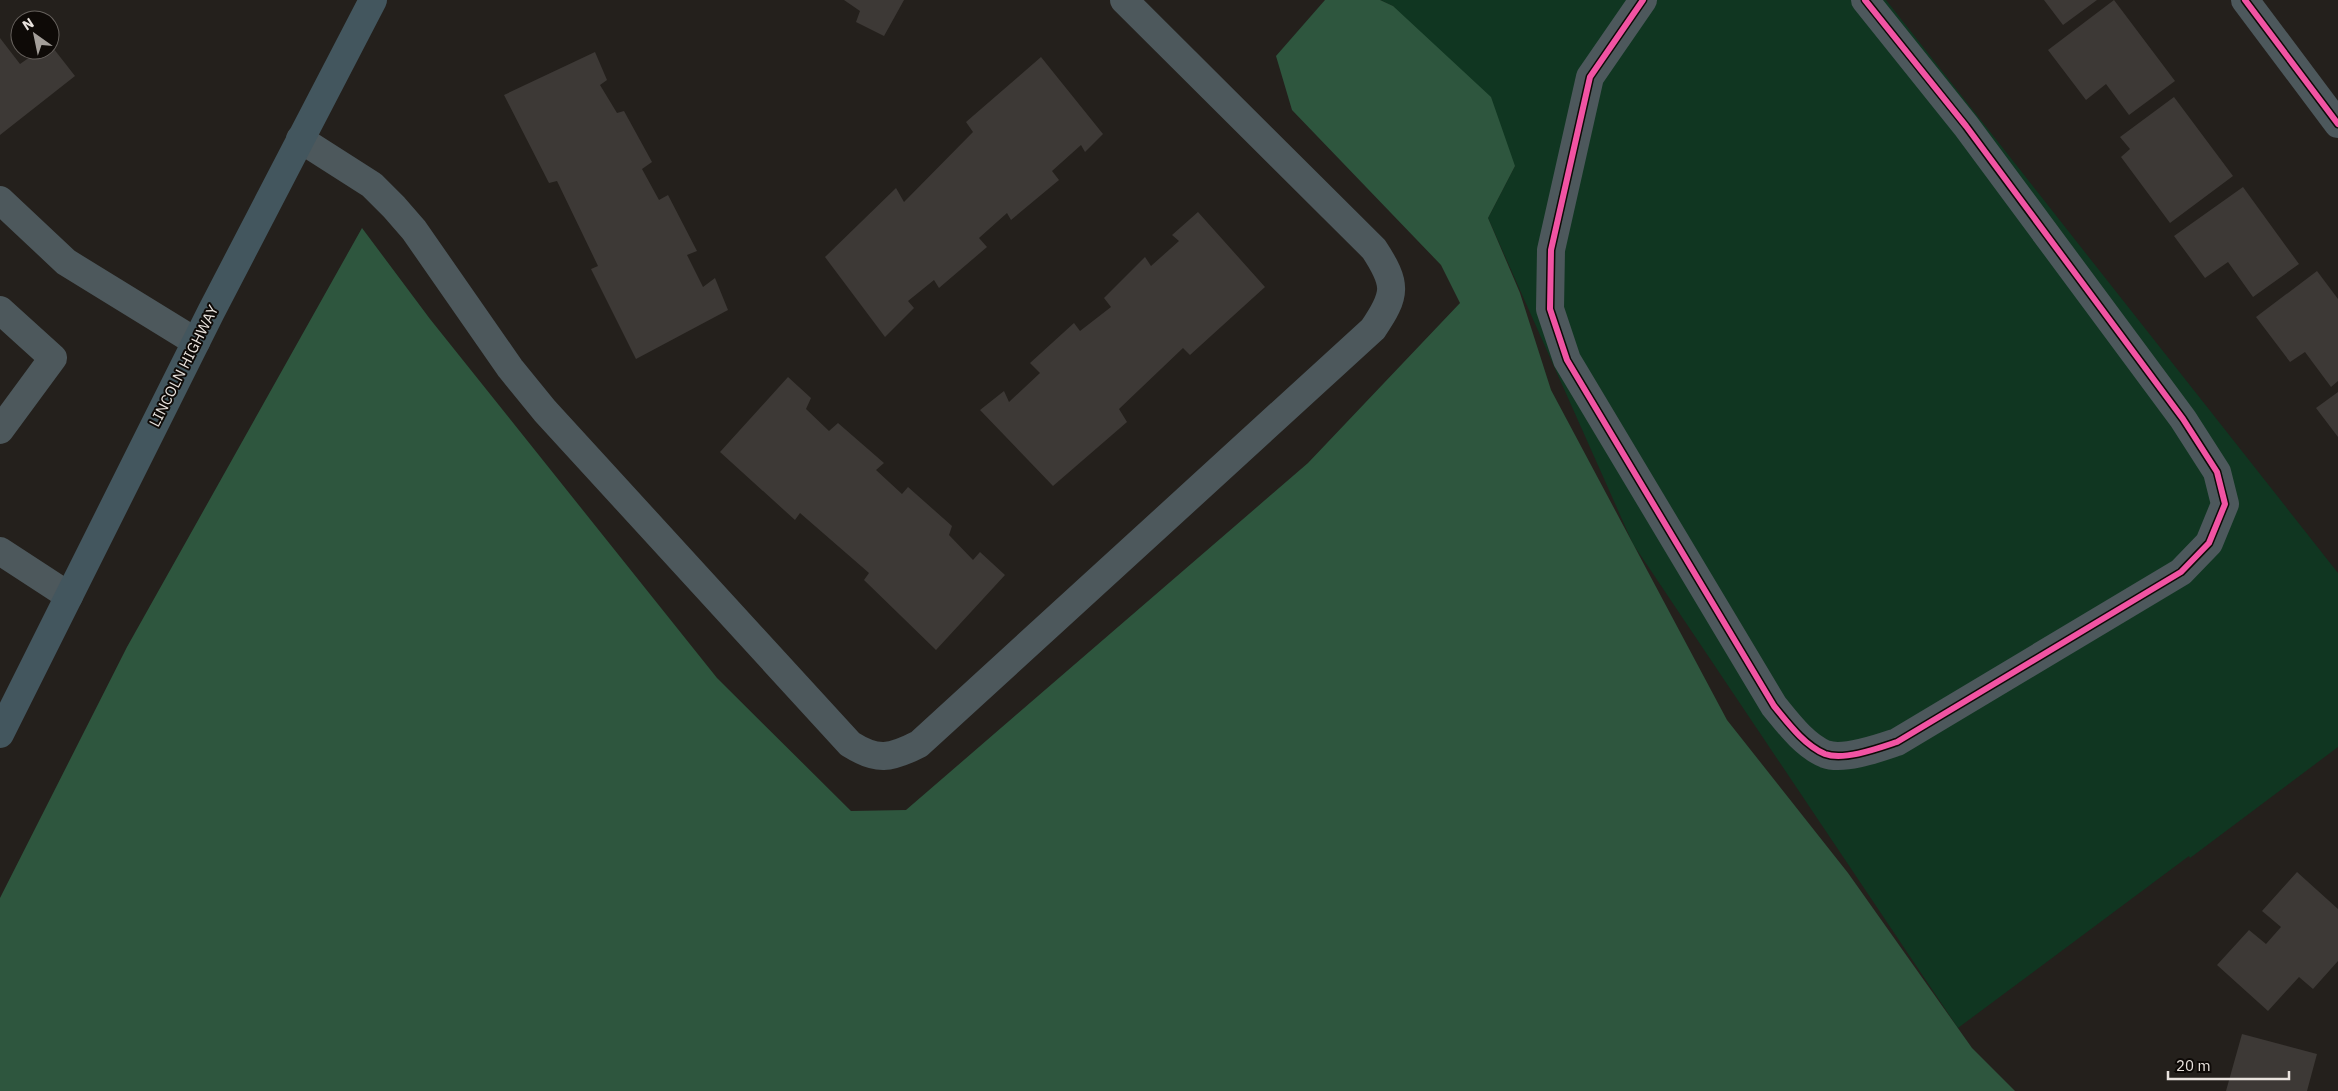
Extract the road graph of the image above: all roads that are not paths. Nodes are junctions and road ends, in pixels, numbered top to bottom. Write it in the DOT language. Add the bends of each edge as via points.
graph roads {
  1 [pos="373,0"];
  2 [pos="1124,0"];
  3 [pos="1643,0"];
  4 [pos="1865,0"];
  5 [pos="2245,0"];
  6 [pos="2338,124"];
  7 [pos="300,139"];
  8 [pos="0,200"];
  9 [pos="0,310"];
  10 [pos="196,342"];
  11 [pos="0,430"];
  12 [pos="0,551"];
  13 [pos="69,596"];
  14 [pos="0,734"];
  1 -- 7 [label="main road, LINCOLN HIGHWAY"];
  2 -- 7 [label="street" via="1374,249 1393,288 1386,310 1373,329 919,744 902,753 883,757 865,753 850,744 545,411 510,368 394,206 365,180"];
  3 -- 4 [label="street" via="1590,77 1551,250 1550,309 1567,360 1774,706 1798,735 1826,754 1856,755 1897,742 2182,572 2209,543 2225,504 2217,472 2183,419 1966,126"];
  5 -- 6 [label="street"];
  7 -- 10 [label="main road, LINCOLN HIGHWAY"];
  8 -- 10 [label="street" via="66,262"];
  9 -- 11 [label="street" via="53,358"];
  10 -- 13 [label="main road, LINCOLN HIGHWAY"];
  12 -- 13 [label="street"];
  13 -- 14 [label="main road, LINCOLN HIGHWAY"];
}
